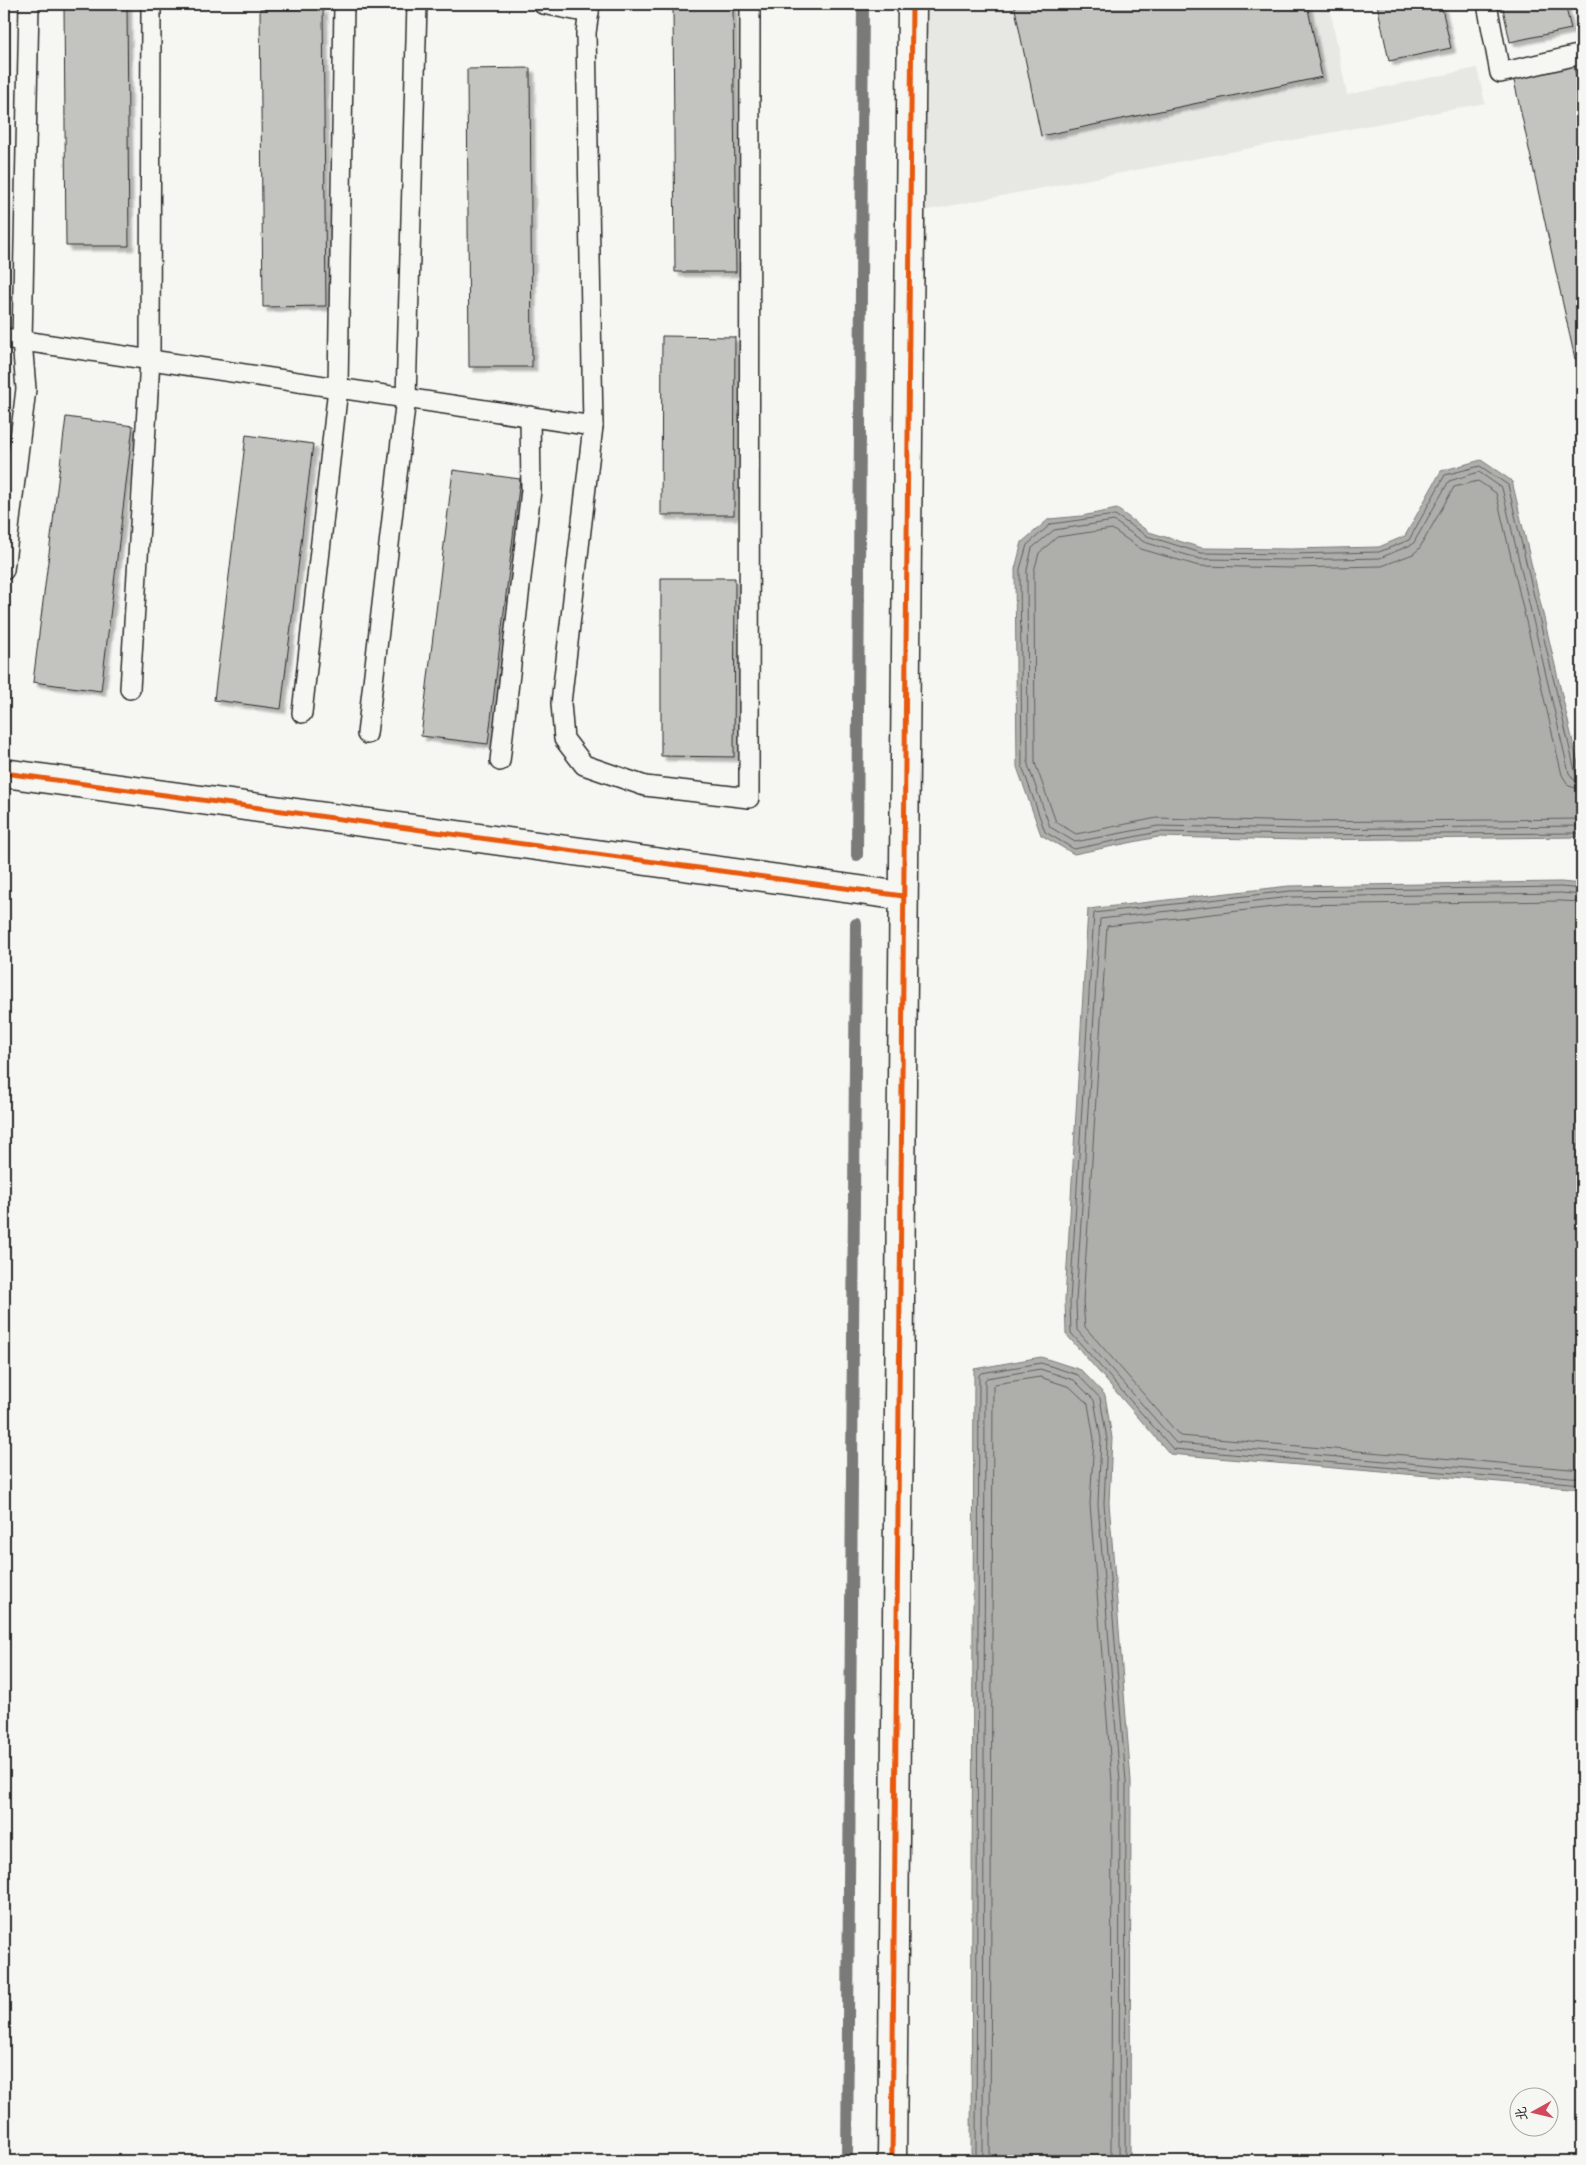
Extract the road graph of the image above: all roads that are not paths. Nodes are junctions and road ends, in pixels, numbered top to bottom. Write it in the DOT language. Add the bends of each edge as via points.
graph roads {
  1 [pos="29,4"];
  2 [pos="151,4"];
  3 [pos="344,4"];
  4 [pos="417,4"];
  5 [pos="543,4"];
  6 [pos="750,4"];
  7 [pos="912,4"];
  8 [pos="1487,4"];
  9 [pos="589,8"];
  10 [pos="1582,54"];
  11 [pos="13,339"];
  12 [pos="150,360"];
  13 [pos="338,388"];
  14 [pos="406,398"];
  15 [pos="530,416"];
  16 [pos="593,426"];
  17 [pos="4,570"];
  18 [pos="130,690"];
  19 [pos="302,713"];
  20 [pos="368,734"];
  21 [pos="500,761"];
  22 [pos="4,773"];
  23 [pos="903,896"];
  24 [pos="892,2161"];
  1 -- 11 [label="lane"];
  2 -- 12 [label="lane"];
  3 -- 13 [label="lane"];
  4 -- 14 [label="lane"];
  5 -- 9 [label="lane"];
  6 -- 16 [label="lane" via="749,798 644,786 584,765 564,739 560,702"];
  7 -- 23 [label="street"];
  8 -- 10 [label="lane" via="1500,73"];
  9 -- 16 [label="lane" via="586,33"];
  11 -- 12 [label="lane"];
  11 -- 17 [label="lane" via="26,389"];
  12 -- 13 [label="lane"];
  12 -- 18 [label="lane"];
  13 -- 14 [label="lane"];
  13 -- 19 [label="lane"];
  14 -- 15 [label="lane"];
  14 -- 20 [label="lane"];
  15 -- 16 [label="lane"];
  15 -- 21 [label="lane" via="531,490"];
  22 -- 23 [label="street"];
  23 -- 24 [label="street"];
}
